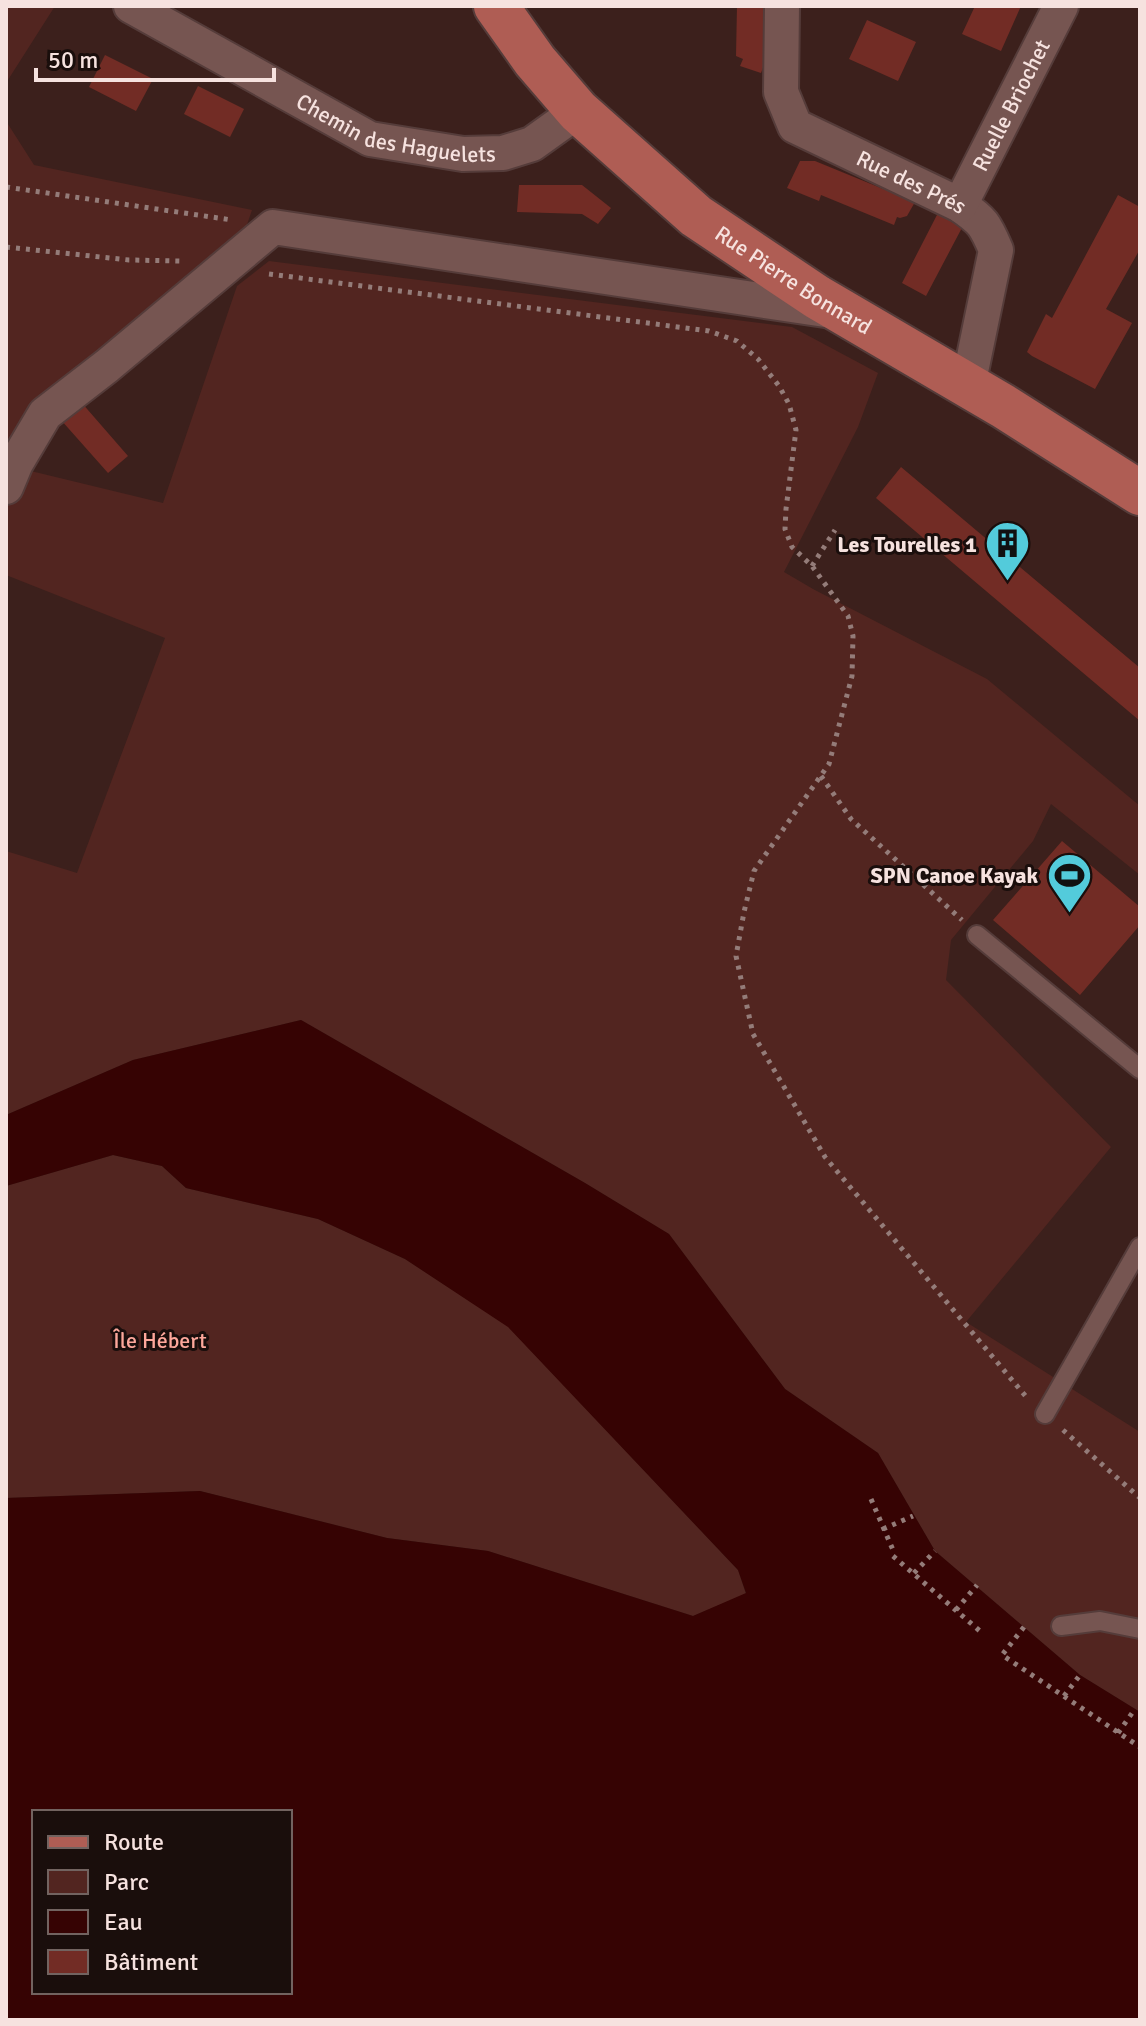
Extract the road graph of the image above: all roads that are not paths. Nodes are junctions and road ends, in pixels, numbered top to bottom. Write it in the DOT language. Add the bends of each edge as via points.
graph roads {
  1 [pos="131,6"];
  2 [pos="496,6"];
  3 [pos="782,6"];
  4 [pos="1061,6"];
  5 [pos="578,111"];
  6 [pos="960,205"];
  7 [pos="843,313"];
  8 [pos="968,386"];
  9 [pos="11,475"];
  10 [pos="1140,493"];
  11 [pos="977,935"];
  12 [pos="1140,1069"];
  13 [pos="1140,1247"];
  14 [pos="1045,1414"];
  15 [pos="1061,1626"];
  16 [pos="1140,1629"];
  1 -- 5 [label="street, Chemin des Haguelets" via="370,139 463,154 503,153 532,144"];
  2 -- 5 [label="main road, Rue Pierre Bonnard"];
  3 -- 6 [label="street, Rue des Prés" via="781,92 795,126"];
  4 -- 6 [label="street, Ruelle Briochet"];
  5 -- 7 [label="main road, Rue Pierre Bonnard" via="696,216"];
  6 -- 8 [label="street, Rue des Prés" via="980,218 996,250"];
  7 -- 8 [label="main road, Rue Pierre Bonnard"];
  7 -- 9 [label="street" via="273,227 45,414"];
  8 -- 10 [label="main road, Rue Pierre Bonnard"];
  11 -- 12 [label="lane"];
  13 -- 14 [label="lane"];
  15 -- 16 [label="lane" via="1100,1621"];
}
